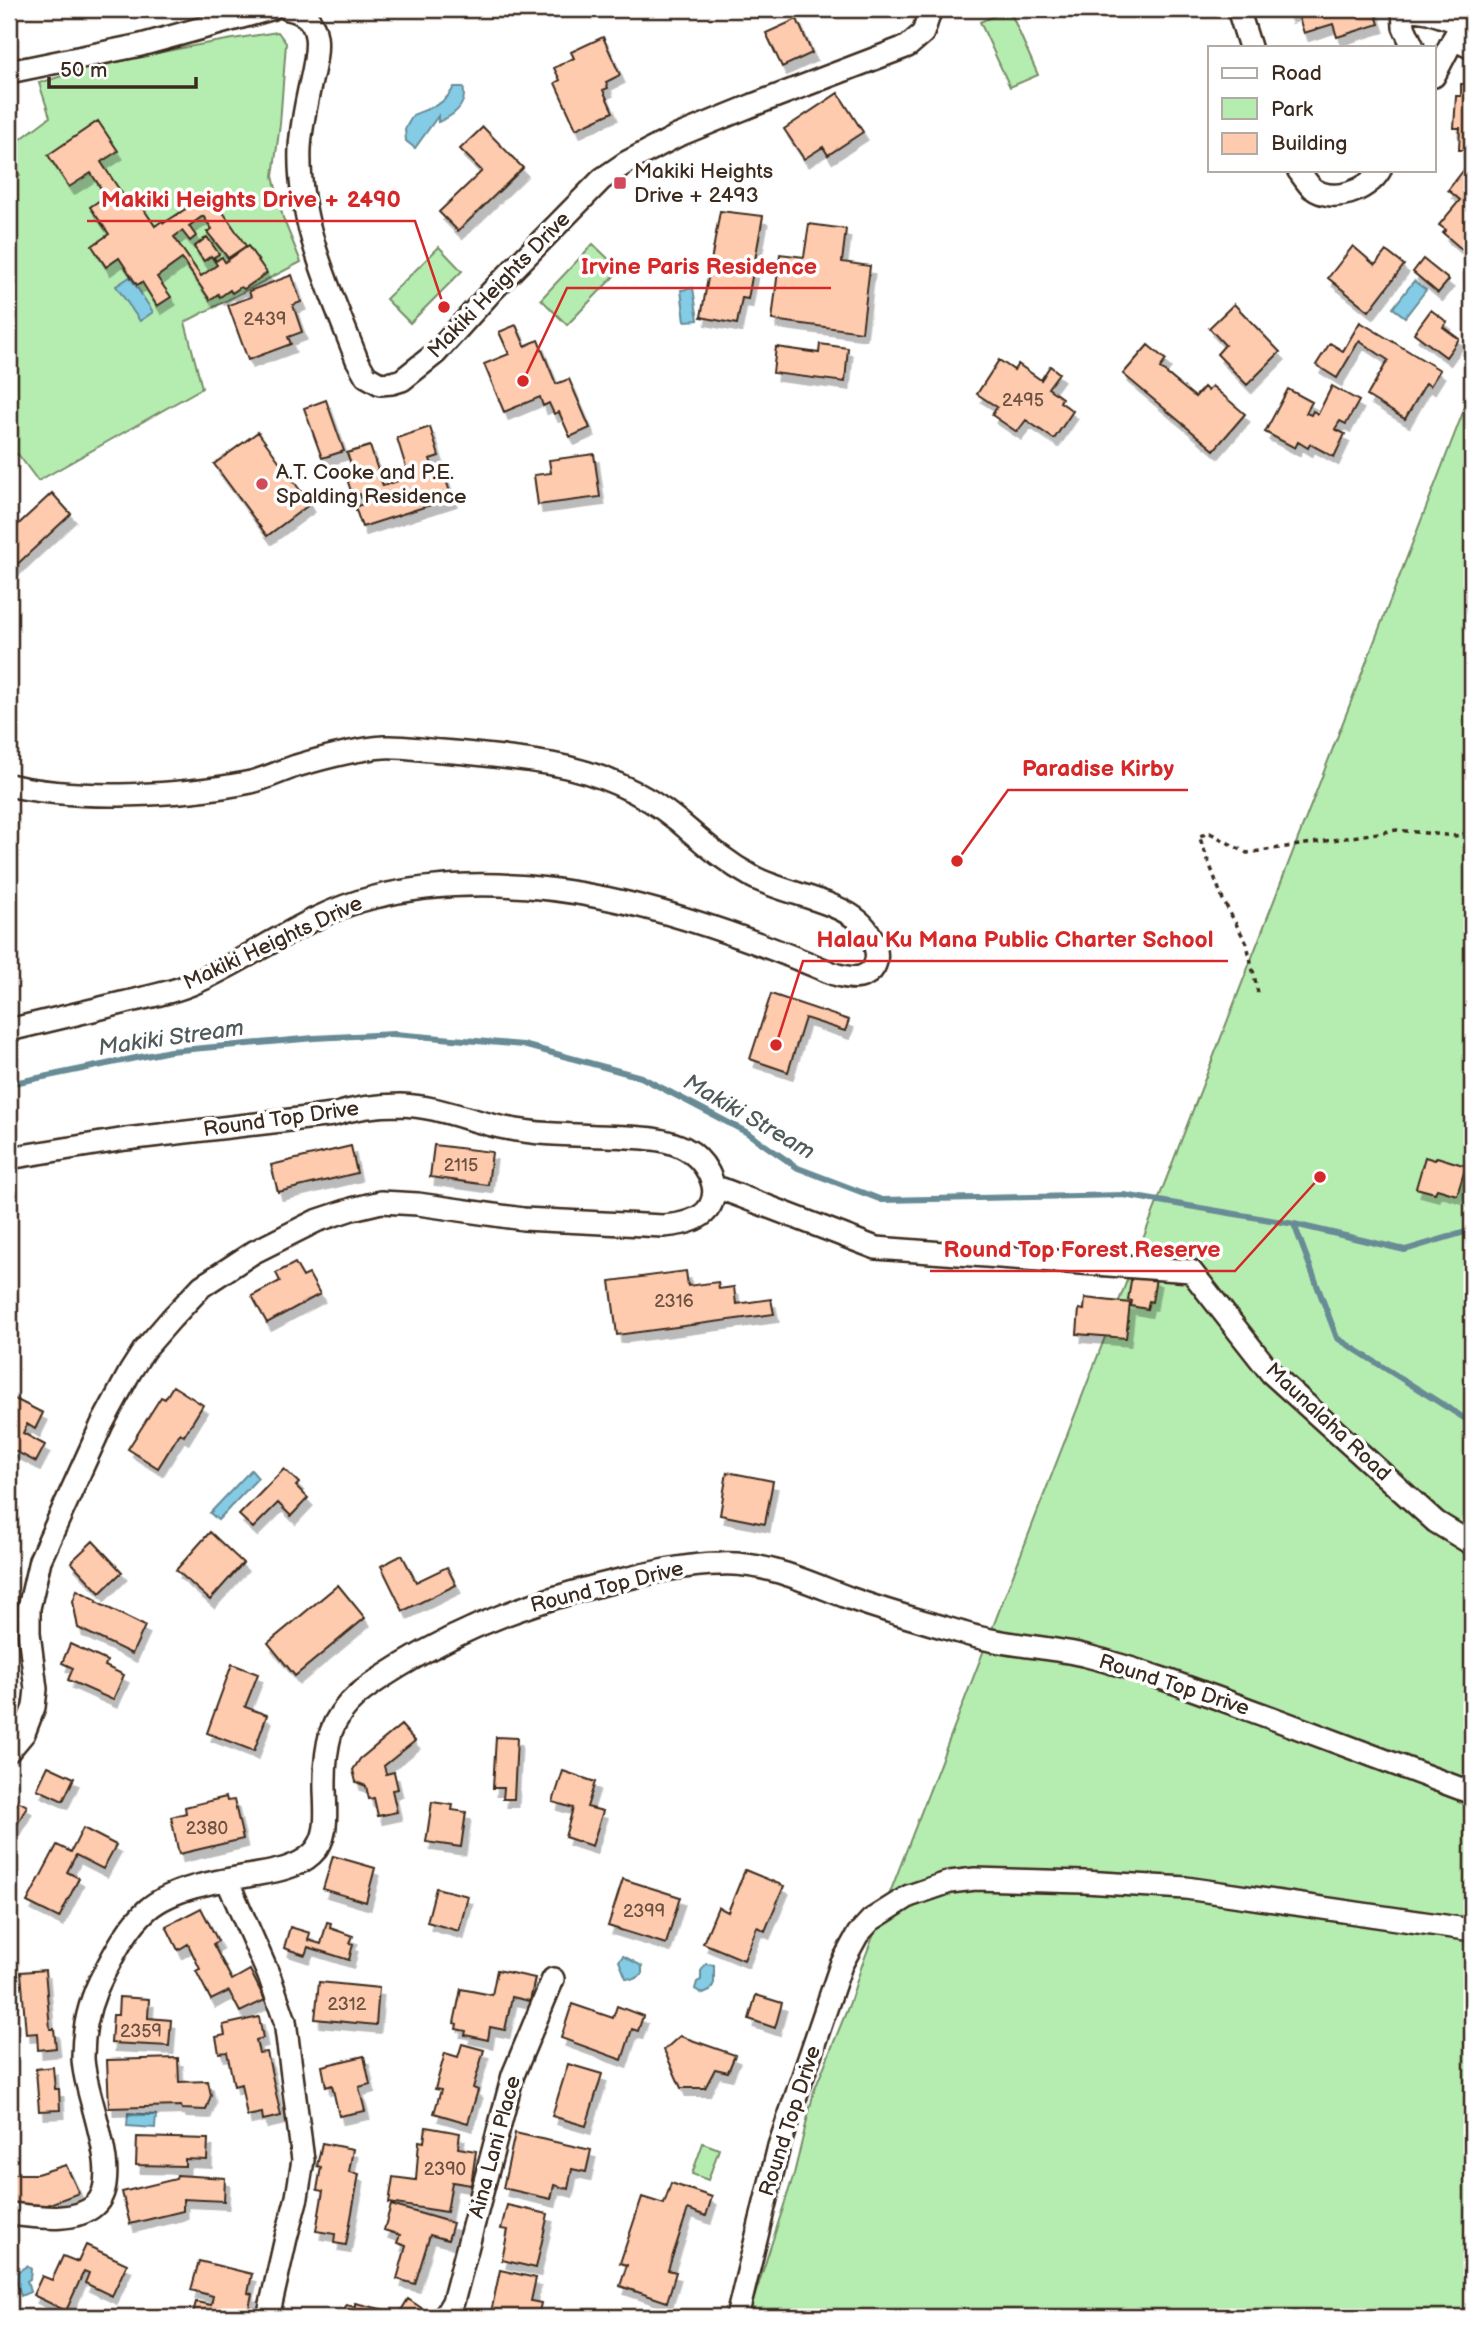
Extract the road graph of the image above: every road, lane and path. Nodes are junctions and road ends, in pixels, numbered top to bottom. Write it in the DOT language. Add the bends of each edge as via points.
graph roads {
  1 [pos="271,9"];
  2 [pos="288,9"];
  3 [pos="931,9"];
  4 [pos="1238,9"];
  5 [pos="1406,9"];
  6 [pos="234,13"];
  7 [pos="1464,30"];
  8 [pos="1250,46"];
  9 [pos="1413,46"];
  10 [pos="1436,71"];
  11 [pos="9,72"];
  12 [pos="1300,172"];
  13 [pos="1379,172"];
  14 [pos="9,785"];
  15 [pos="1472,832"];
  16 [pos="1258,993"];
  17 [pos="9,1030"];
  18 [pos="9,1158"];
  19 [pos="714,1189"];
  20 [pos="1472,1544"];
  21 [pos="9,1751"];
  22 [pos="1472,1793"];
  23 [pos="227,1880"];
  24 [pos="1472,1930"];
  25 [pos="553,1979"];
  26 [pos="9,2214"];
  27 [pos="270,2316"];
  28 [pos="444,2317"];
  29 [pos="737,2317"];
  1 -- 6 [label="street"];
  2 -- 3 [label="street, Makiki Heights Drive" via="308,18 317,45 301,136 302,198 357,360 366,376 380,384 402,380 436,353 610,173 677,136 908,46 926,27"];
  4 -- 8 [label="street"];
  5 -- 7 [label="street" via="1428,12"];
  5 -- 9 [label="street" via="1404,27"];
  6 -- 11 [label="street" via="141,45"];
  7 -- 10 [label="street"];
  12 -- 13 [label="street" via="1325,195 1356,191"];
  14 -- 17 [label="street, Makiki Heights Drive" via="93,793 214,788 384,747 554,765 631,791 753,877 859,920 878,949 874,966 866,974 849,978 725,931 631,904 525,886 454,885 369,898 197,982"];
  15 -- 16 [label="path" via="1455,836 1397,830 1247,853 1210,833 1199,836 1223,900 1247,944"];
  18 -- 19 [label="street, Round Top Drive" via="400,1105 447,1111 534,1133 657,1139 699,1158"];
  19 -- 20 [label="street, Maunalaha Road" via="876,1248 1191,1271 1270,1373 1436,1522"];
  19 -- 21 [label="street" via="710,1206 700,1216 663,1226 523,1219 382,1202 317,1221 254,1252 202,1286 144,1350 130,1373 40,1560 29,1608 34,1707 24,1732"];
  22 -- 23 [label="street, Round Top Drive" via="1188,1687 1085,1656 971,1636 759,1566 722,1563 552,1596 426,1650 358,1693 340,1712 331,1732 321,1843 295,1865"];
  23 -- 26 [label="street, Round Top Drive" via="186,1891 148,1909 95,1989 85,2025 83,2061 107,2167 98,2203 78,2215"];
  23 -- 27 [label="street" via="285,2021 303,2160"];
  24 -- 29 [label="street, Round Top Drive" via="1186,1888 975,1879 909,1896 871,1920 841,1965 779,2146"];
  25 -- 28 [label="street, Aina Lani Place" via="513,2075 453,2302"];
}
